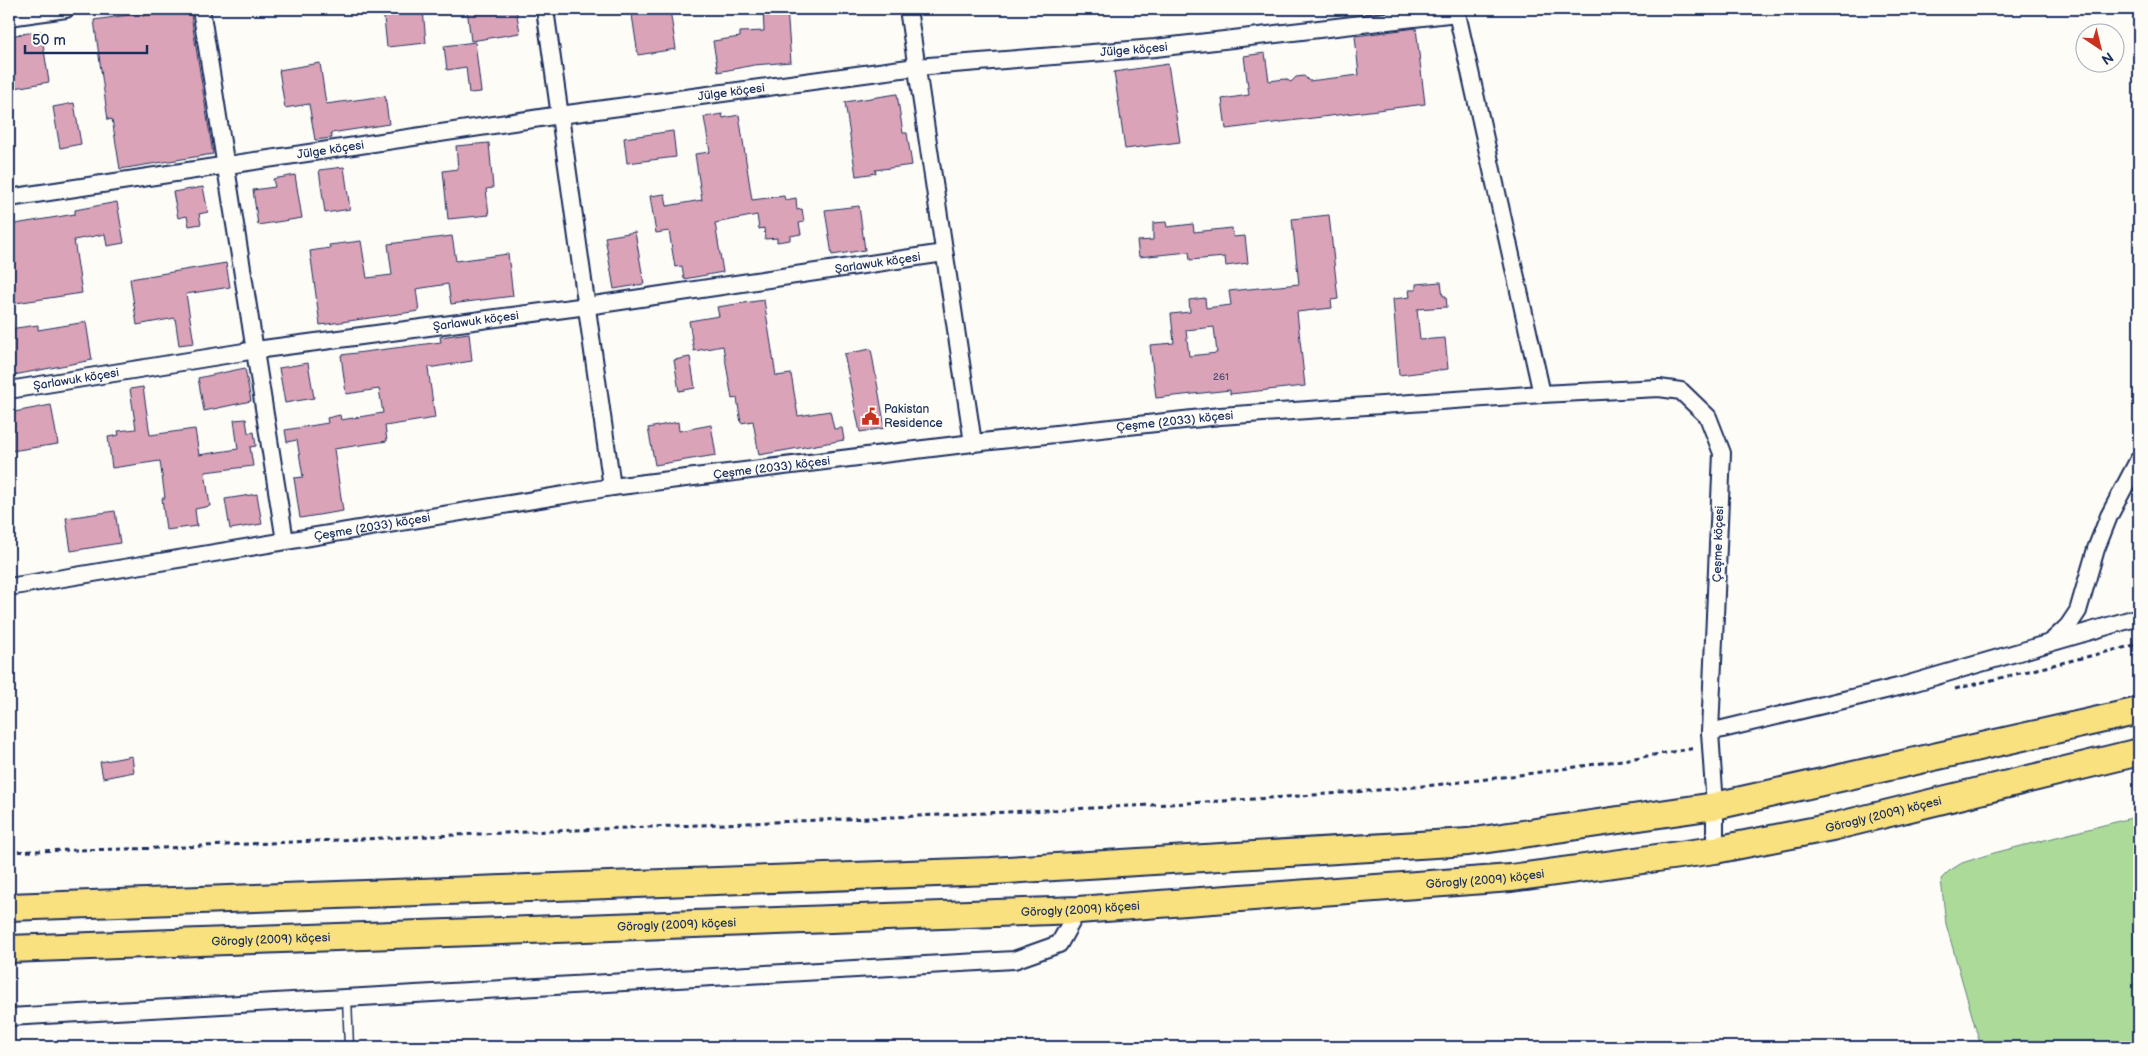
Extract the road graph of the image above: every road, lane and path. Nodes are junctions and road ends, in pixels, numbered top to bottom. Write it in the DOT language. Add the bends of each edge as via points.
graph roads {
  1 [pos="66,9"];
  2 [pos="201,9"];
  3 [pos="545,9"];
  4 [pos="908,9"];
  5 [pos="1457,11"];
  6 [pos="9,17"];
  7 [pos="916,67"];
  8 [pos="560,115"];
  9 [pos="227,164"];
  10 [pos="9,198"];
  11 [pos="944,253"];
  12 [pos="587,306"];
  13 [pos="256,350"];
  14 [pos="9,390"];
  15 [pos="1542,394"];
  16 [pos="973,443"];
  17 [pos="2139,459"];
  18 [pos="612,487"];
  19 [pos="286,541"];
  20 [pos="9,587"];
  21 [pos="2139,617"];
  22 [pos="2050,642"];
  23 [pos="2139,644"];
  24 [pos="1951,690"];
  25 [pos="2139,711"];
  26 [pos="1710,739"];
  27 [pos="2139,752"];
  28 [pos="1715,806"];
  29 [pos="1715,850"];
  30 [pos="9,852"];
  31 [pos="9,907"];
  32 [pos="1078,910"];
  33 [pos="9,949"];
  34 [pos="347,998"];
  35 [pos="9,1017"];
  36 [pos="349,1047"];
  1 -- 6 [label="street"];
  2 -- 9 [label="street"];
  3 -- 8 [label="street"];
  4 -- 7 [label="street"];
  5 -- 7 [label="street, Jülge köçesi" via="1155,48"];
  5 -- 15 [label="street"];
  7 -- 8 [label="street, Jülge köçesi"];
  7 -- 11 [label="street"];
  8 -- 9 [label="street, Jülge köçesi"];
  8 -- 12 [label="street"];
  9 -- 10 [label="street, Jülge köçesi"];
  9 -- 13 [label="street"];
  11 -- 12 [label="street, Şarlawuk köçesi"];
  11 -- 16 [label="street"];
  12 -- 13 [label="street, Şarlawuk köçesi"];
  12 -- 18 [label="street"];
  13 -- 14 [label="street, Şarlawuk köçesi"];
  13 -- 19 [label="street"];
  15 -- 16 [label="street, Çeşme (2033) köçesi" via="1220,416"];
  15 -- 26 [label="street, Çeşme köçesi" via="1659,388 1681,391 1708,417 1722,453"];
  16 -- 18 [label="street, Çeşme (2033) köçesi"];
  17 -- 22 [label="street" via="2109,516 2078,611 2068,626"];
  18 -- 19 [label="street, Çeşme (2033) köçesi"];
  19 -- 20 [label="street, Çeşme (2033) köçesi"];
  21 -- 22 [label="street"];
  22 -- 26 [label="street"];
  23 -- 24 [label="path"];
  25 -- 28 [label="main road"];
  26 -- 28 [label="street, Çeşme köçesi"];
  26 -- 30 [label="path" via="1635,758 1471,780 1287,796 1076,809 199,847"];
  27 -- 29 [label="main road, Görogly (2009) köçesi" via="1832,827"];
  28 -- 29 [label="street, Çeşme köçesi"];
  28 -- 31 [label="main road" via="1468,842 1011,870"];
  29 -- 32 [label="main road, Görogly (2009) köçesi" via="1511,878"];
  32 -- 33 [label="main road, Görogly (2009) köçesi"];
  32 -- 34 [label="street" via="1059,944 1014,960"];
  34 -- 35 [label="street"];
  34 -- 36 [label="lane"];
}
